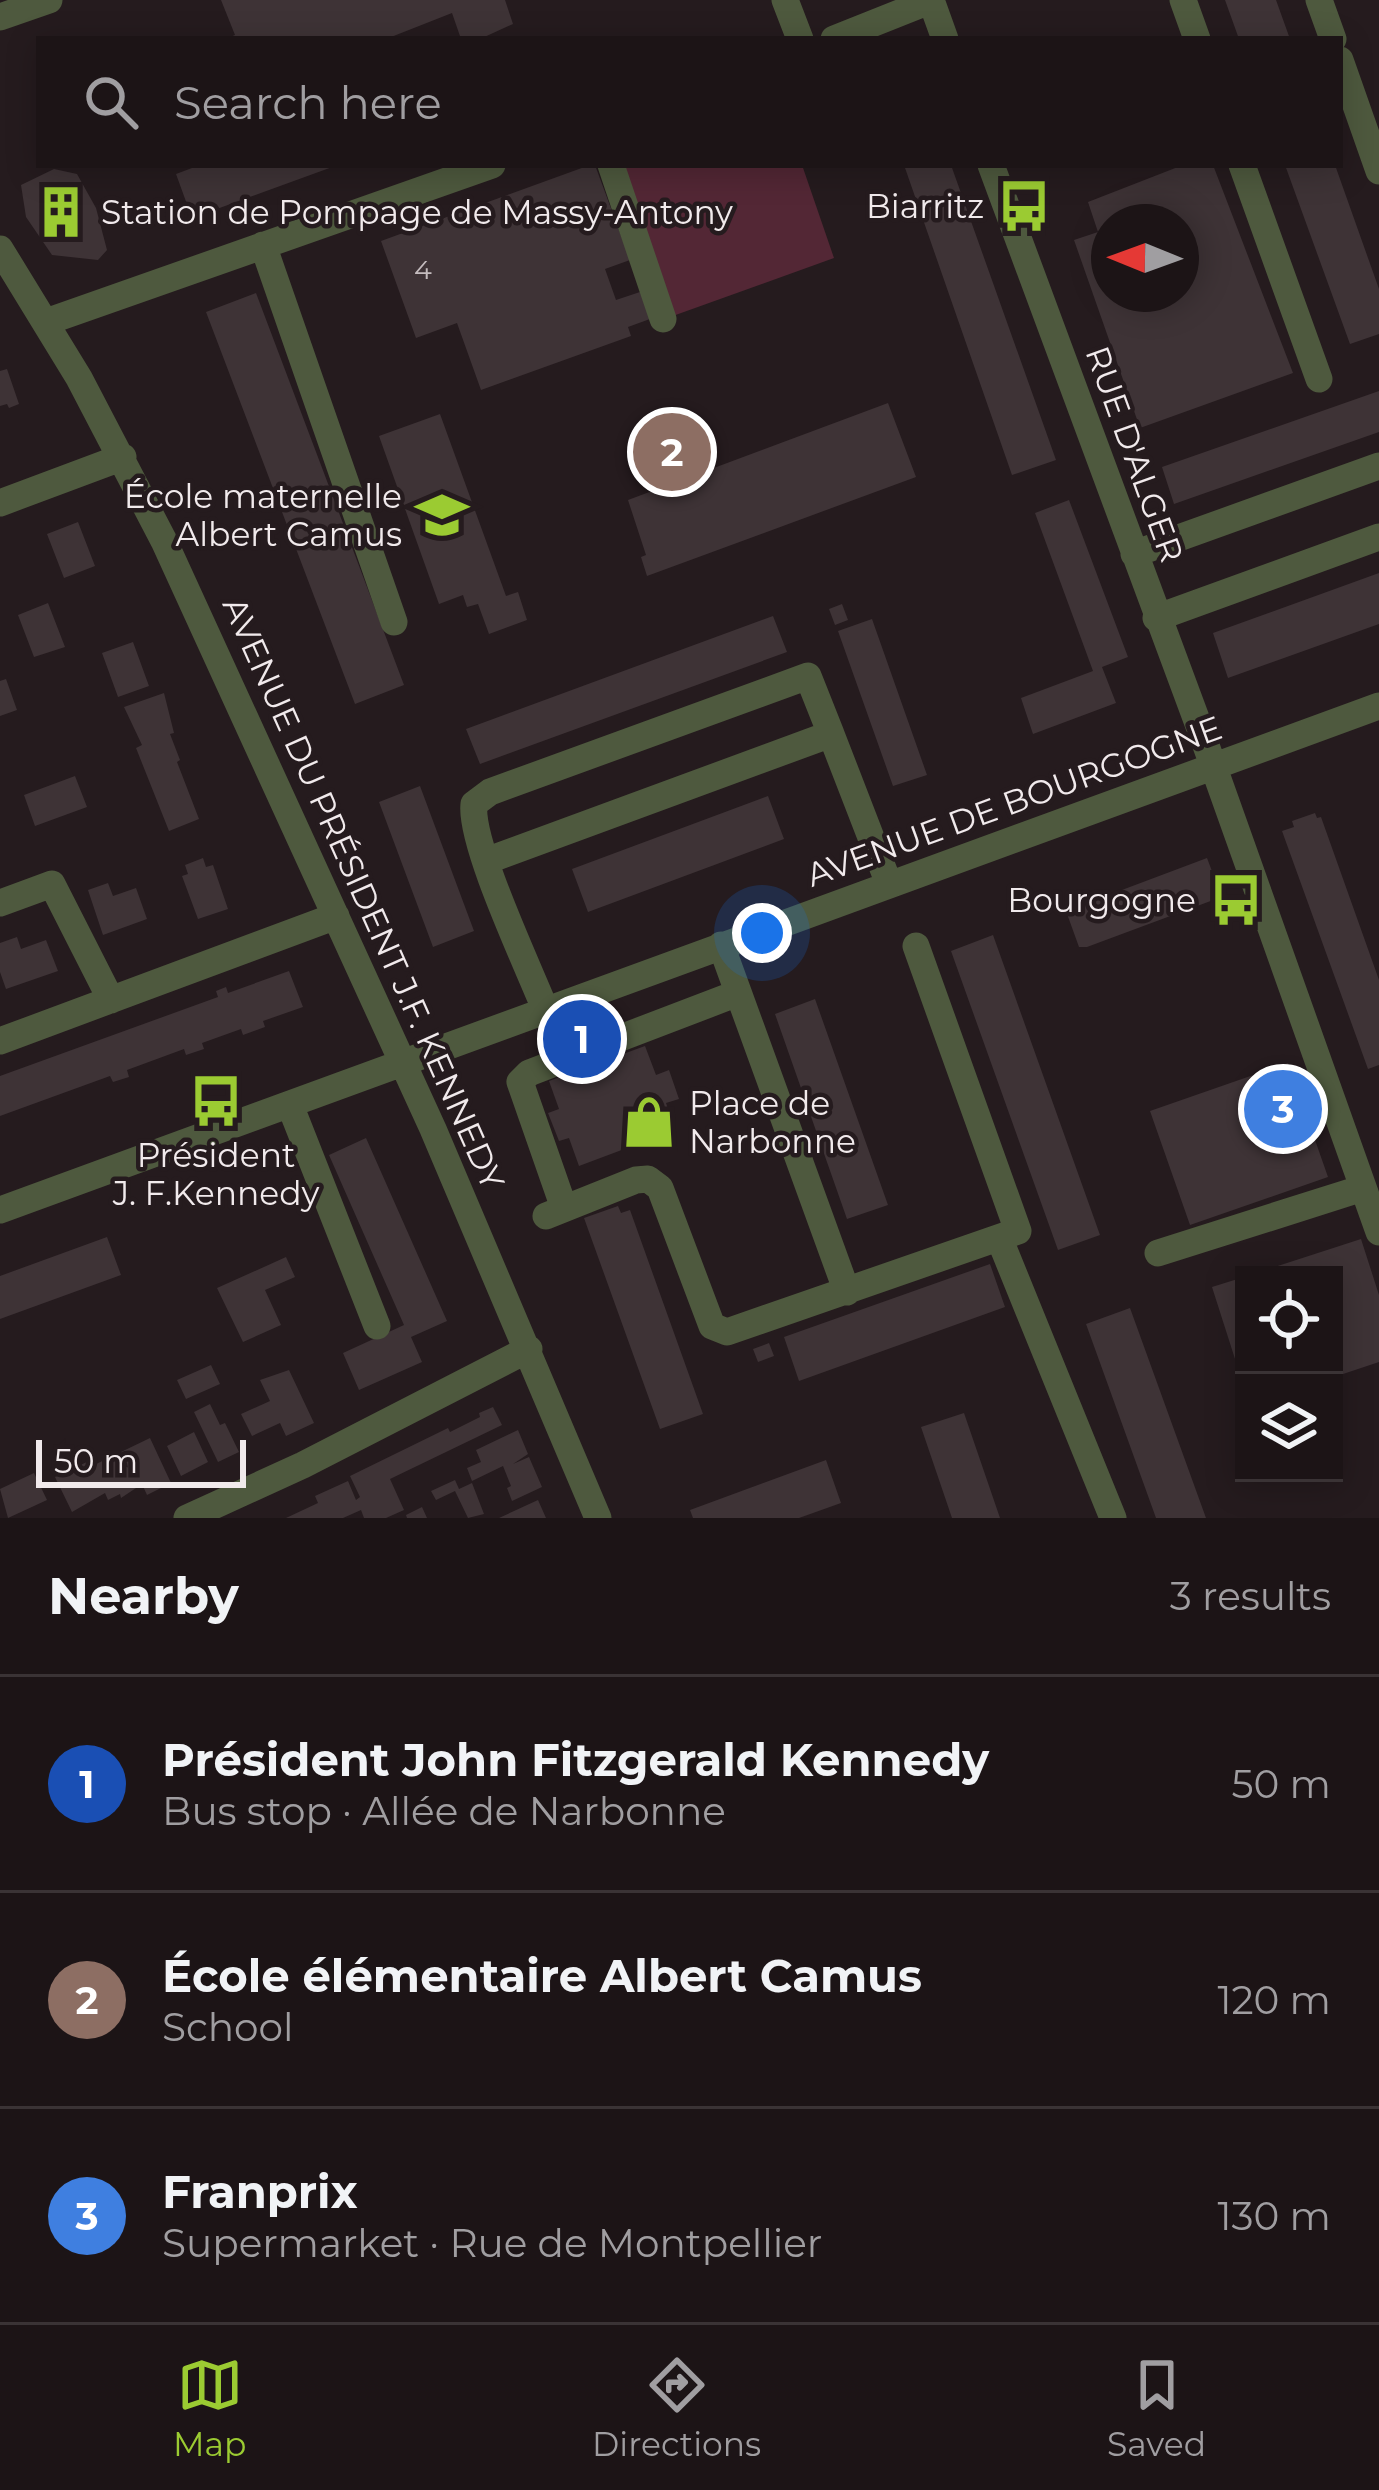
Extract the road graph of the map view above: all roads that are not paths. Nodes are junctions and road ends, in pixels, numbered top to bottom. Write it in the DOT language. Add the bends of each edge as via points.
graph roads {
  1 [pos="49,0"];
  2 [pos="785,0"];
  3 [pos="931,0"];
  4 [pos="1183,0"];
  5 [pos="1319,0"];
  6 [pos="0,16"];
  7 [pos="799,36"];
  8 [pos="841,36"];
  9 [pos="943,36"];
  10 [pos="1196,36"];
  11 [pos="1332,36"];
  12 [pos="1343,69"];
  13 [pos="483,168"];
  14 [pos="612,168"];
  15 [pos="992,168"];
  16 [pos="1243,168"];
  17 [pos="1379,171"];
  18 [pos="263,245"];
  19 [pos="0,249"];
  20 [pos="663,319"];
  21 [pos="46,322"];
  22 [pos="1319,379"];
  23 [pos="123,458"];
  24 [pos="1379,466"];
  25 [pos="0,502"];
  26 [pos="1379,537"];
  27 [pos="1134,554"];
  28 [pos="1156,618"];
  29 [pos="394,622"];
  30 [pos="1379,706"];
  31 [pos="831,734"];
  32 [pos="1213,766"];
  33 [pos="486,861"];
  34 [pos="889,884"];
  35 [pos="0,903"];
  36 [pos="337,916"];
  37 [pos="721,945"];
  38 [pos="916,946"];
  39 [pos="738,993"];
  40 [pos="111,1000"];
  41 [pos="545,1009"];
  42 [pos="0,1041"];
  43 [pos="404,1064"];
  44 [pos="290,1105"];
  45 [pos="1363,1189"];
  46 [pos="0,1210"];
  47 [pos="1379,1232"];
  48 [pos="1000,1240"];
  49 [pos="1158,1253"];
  50 [pos="847,1292"];
  51 [pos="377,1326"];
  52 [pos="529,1349"];
  53 [pos="187,1518"];
  54 [pos="598,1518"];
  55 [pos="1113,1518"];
  1 -- 6 [label="street"];
  2 -- 7 [label="street"];
  3 -- 8 [label="street"];
  3 -- 9 [label="street"];
  4 -- 10 [label="street"];
  5 -- 11 [label="street"];
  12 -- 17 [label="street"];
  13 -- 18 [label="street"];
  14 -- 20 [label="street"];
  15 -- 27 [label="street, RUE D'ALGER"];
  16 -- 22 [label="street"];
  18 -- 21 [label="street"];
  18 -- 29 [label="street"];
  19 -- 21 [label="street, AVENUE DU PRÉSIDENT J.F. KENNEDY"];
  21 -- 23 [label="street, AVENUE DU PRÉSIDENT J.F. KENNEDY"];
  23 -- 25 [label="street"];
  23 -- 36 [label="street, AVENUE DU PRÉSIDENT J.F. KENNEDY"];
  24 -- 27 [label="street"];
  26 -- 28 [label="street"];
  27 -- 28 [label="street, RUE D'ALGER"];
  28 -- 32 [label="street, RUE D'ALGER"];
  30 -- 32 [label="street, AVENUE DE BOURGOGNE"];
  31 -- 33 [label="street"];
  31 -- 33 [label="street" via="808,676 511,784 474,804"];
  31 -- 34 [label="street"];
  32 -- 34 [label="street, AVENUE DE BOURGOGNE"];
  32 -- 45 [label="street, RUE D'ALGER"];
  33 -- 41 [label="street"];
  34 -- 37 [label="street, AVENUE DE BOURGOGNE"];
  35 -- 40 [label="street" via="52,884"];
  36 -- 40 [label="street"];
  36 -- 43 [label="street, AVENUE DU PRÉSIDENT J.F. KENNEDY"];
  37 -- 39 [label="street"];
  37 -- 41 [label="street, AVENUE DE BOURGOGNE"];
  38 -- 48 [label="street" via="1018,1231"];
  39 -- 50 [label="street"];
  39 -- 50 [label="street" via="520,1082 555,1212 648,1179 660,1188 712,1326 728,1332"];
  40 -- 42 [label="street"];
  41 -- 43 [label="street, AVENUE DE BOURGOGNE"];
  43 -- 44 [label="street, AVENUE DE BOURGOGNE"];
  43 -- 52 [label="street, AVENUE DU PRÉSIDENT J.F. KENNEDY"];
  44 -- 46 [label="street, AVENUE DE BOURGOGNE"];
  44 -- 51 [label="street"];
  45 -- 47 [label="street, RUE D'ALGER"];
  45 -- 49 [label="street"];
  48 -- 50 [label="street"];
  48 -- 55 [label="street"];
  52 -- 53 [label="street"];
  52 -- 54 [label="street, AVENUE DU PRÉSIDENT J.F. KENNEDY"];
}
